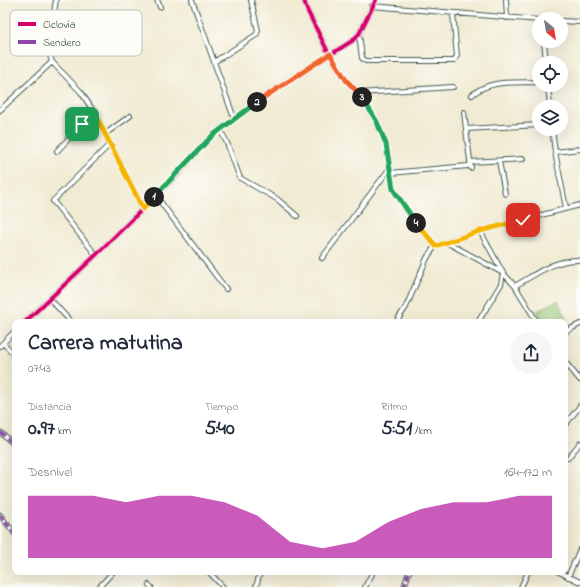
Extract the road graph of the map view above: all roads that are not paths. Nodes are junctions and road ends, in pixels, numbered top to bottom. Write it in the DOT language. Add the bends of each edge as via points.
graph roads {
  1 [pos="56,0"];
  2 [pos="157,0"];
  3 [pos="192,0"];
  4 [pos="251,0"];
  5 [pos="304,0"];
  6 [pos="376,0"];
  7 [pos="506,0"];
  8 [pos="372,6"];
  9 [pos="160,7"];
  10 [pos="54,10"];
  11 [pos="453,14"];
  12 [pos="507,18"];
  13 [pos="532,20"];
  14 [pos="568,21"];
  15 [pos="580,22"];
  16 [pos="359,34"];
  17 [pos="330,54"];
  18 [pos="50,56"];
  19 [pos="52,62"];
  20 [pos="214,62"];
  21 [pos="532,82"];
  22 [pos="453,87"];
  23 [pos="359,93"];
  24 [pos="472,95"];
  25 [pos="0,110"];
  26 [pos="94,112"];
  27 [pos="464,112"];
  28 [pos="130,116"];
  29 [pos="234,118"];
  30 [pos="532,125"];
  31 [pos="220,129"];
  32 [pos="466,129"];
  33 [pos="105,134"];
  34 [pos="553,136"];
  35 [pos="110,144"];
  36 [pos="580,149"];
  37 [pos="57,151"];
  38 [pos="555,152"];
  39 [pos="523,159"];
  40 [pos="499,161"];
  41 [pos="469,165"];
  42 [pos="390,168"];
  43 [pos="390,173"];
  44 [pos="505,194"];
  45 [pos="156,196"];
  46 [pos="580,205"];
  47 [pos="566,208"];
  48 [pos="143,209"];
  49 [pos="297,216"];
  50 [pos="480,231"];
  51 [pos="448,243"];
  52 [pos="436,246"];
  53 [pos="96,255"];
  54 [pos="322,258"];
  55 [pos="580,260"];
  56 [pos="503,273"];
  57 [pos="515,286"];
  58 [pos="226,289"];
  59 [pos="50,299"];
  60 [pos="28,319"];
  61 [pos="68,319"];
  62 [pos="398,319"];
  63 [pos="480,319"];
  64 [pos="535,319"];
  65 [pos="580,324"];
  66 [pos="568,330"];
  67 [pos="12,335"];
  68 [pos="2,344"];
  69 [pos="12,352"];
  70 [pos="568,366"];
  71 [pos="580,380"];
  72 [pos="580,406"];
  73 [pos="568,421"];
  74 [pos="0,432"];
  75 [pos="12,442"];
  76 [pos="580,443"];
  77 [pos="568,458"];
  78 [pos="0,515"];
  79 [pos="12,530"];
  80 [pos="580,549"];
  81 [pos="110,575"];
  82 [pos="211,575"];
  83 [pos="258,575"];
  84 [pos="371,575"];
  85 [pos="408,575"];
  86 [pos="527,575"];
  87 [pos="568,576"];
  88 [pos="580,580"];
  89 [pos="99,587"];
  90 [pos="223,587"];
  91 [pos="256,587"];
  92 [pos="365,587"];
  93 [pos="404,587"];
  94 [pos="521,587"];
  1 -- 10 [label="street"];
  2 -- 9 [label="street"];
  3 -- 20 [label="street"];
  4 -- 20 [label="street" via="258,31 256,35"];
  5 -- 17 [label="street"];
  6 -- 8 [label="street"];
  7 -- 12 [label="street"];
  8 -- 11 [label="street"];
  8 -- 16 [label="street"];
  11 -- 12 [label="street"];
  11 -- 16 [label="street" via="457,56 454,61 366,61 362,58"];
  12 -- 13 [label="street"];
  14 -- 15 [label="street"];
  16 -- 17 [label="street"];
  17 -- 23 [label="street" via="346,80"];
  17 -- 29 [label="street"];
  18 -- 19 [label="street"];
  19 -- 25 [label="street"];
  19 -- 26 [label="street" via="81,92"];
  20 -- 29 [label="street"];
  21 -- 24 [label="street" via="495,84 483,87"];
  22 -- 23 [label="street"];
  23 -- 42 [label="street" via="383,136"];
  26 -- 33 [label="street"];
  26 -- 37 [label="street"];
  27 -- 32 [label="street"];
  28 -- 33 [label="street"];
  29 -- 31 [label="street"];
  30 -- 32 [label="street"];
  31 -- 45 [label="street"];
  31 -- 49 [label="street" via="240,178 277,200"];
  32 -- 41 [label="street"];
  33 -- 35 [label="street"];
  34 -- 38 [label="street"];
  35 -- 48 [label="street"];
  35 -- 53 [label="street" via="53,201"];
  36 -- 38 [label="street"];
  38 -- 47 [label="street"];
  39 -- 40 [label="street"];
  40 -- 41 [label="street"];
  40 -- 44 [label="street"];
  41 -- 43 [label="street"];
  42 -- 43 [label="street"];
  42 -- 54 [label="street"];
  43 -- 52 [label="street" via="393,189 399,199"];
  45 -- 48 [label="street"];
  45 -- 58 [label="street"];
  46 -- 47 [label="street"];
  47 -- 50 [label="street"];
  48 -- 53 [label="street"];
  50 -- 51 [label="street"];
  50 -- 56 [label="street"];
  51 -- 52 [label="street"];
  51 -- 56 [label="street"];
  52 -- 62 [label="street" via="427,258 406,307"];
  53 -- 59 [label="street"];
  55 -- 57 [label="street" via="567,259 557,262"];
  56 -- 57 [label="street"];
  56 -- 63 [label="street" via="502,284"];
  57 -- 64 [label="street"];
  59 -- 60 [label="street"];
  59 -- 61 [label="street"];
  65 -- 66 [label="street"];
  67 -- 68 [label="street"];
  68 -- 69 [label="street"];
  70 -- 71 [label="street"];
  72 -- 73 [label="street"];
  74 -- 75 [label="street"];
  76 -- 77 [label="street"];
  78 -- 79 [label="street"];
  80 -- 87 [label="street"];
  81 -- 89 [label="street"];
  82 -- 90 [label="street"];
  83 -- 91 [label="street"];
  84 -- 92 [label="street"];
  85 -- 93 [label="street"];
  86 -- 94 [label="street"];
  87 -- 88 [label="street"];
}
